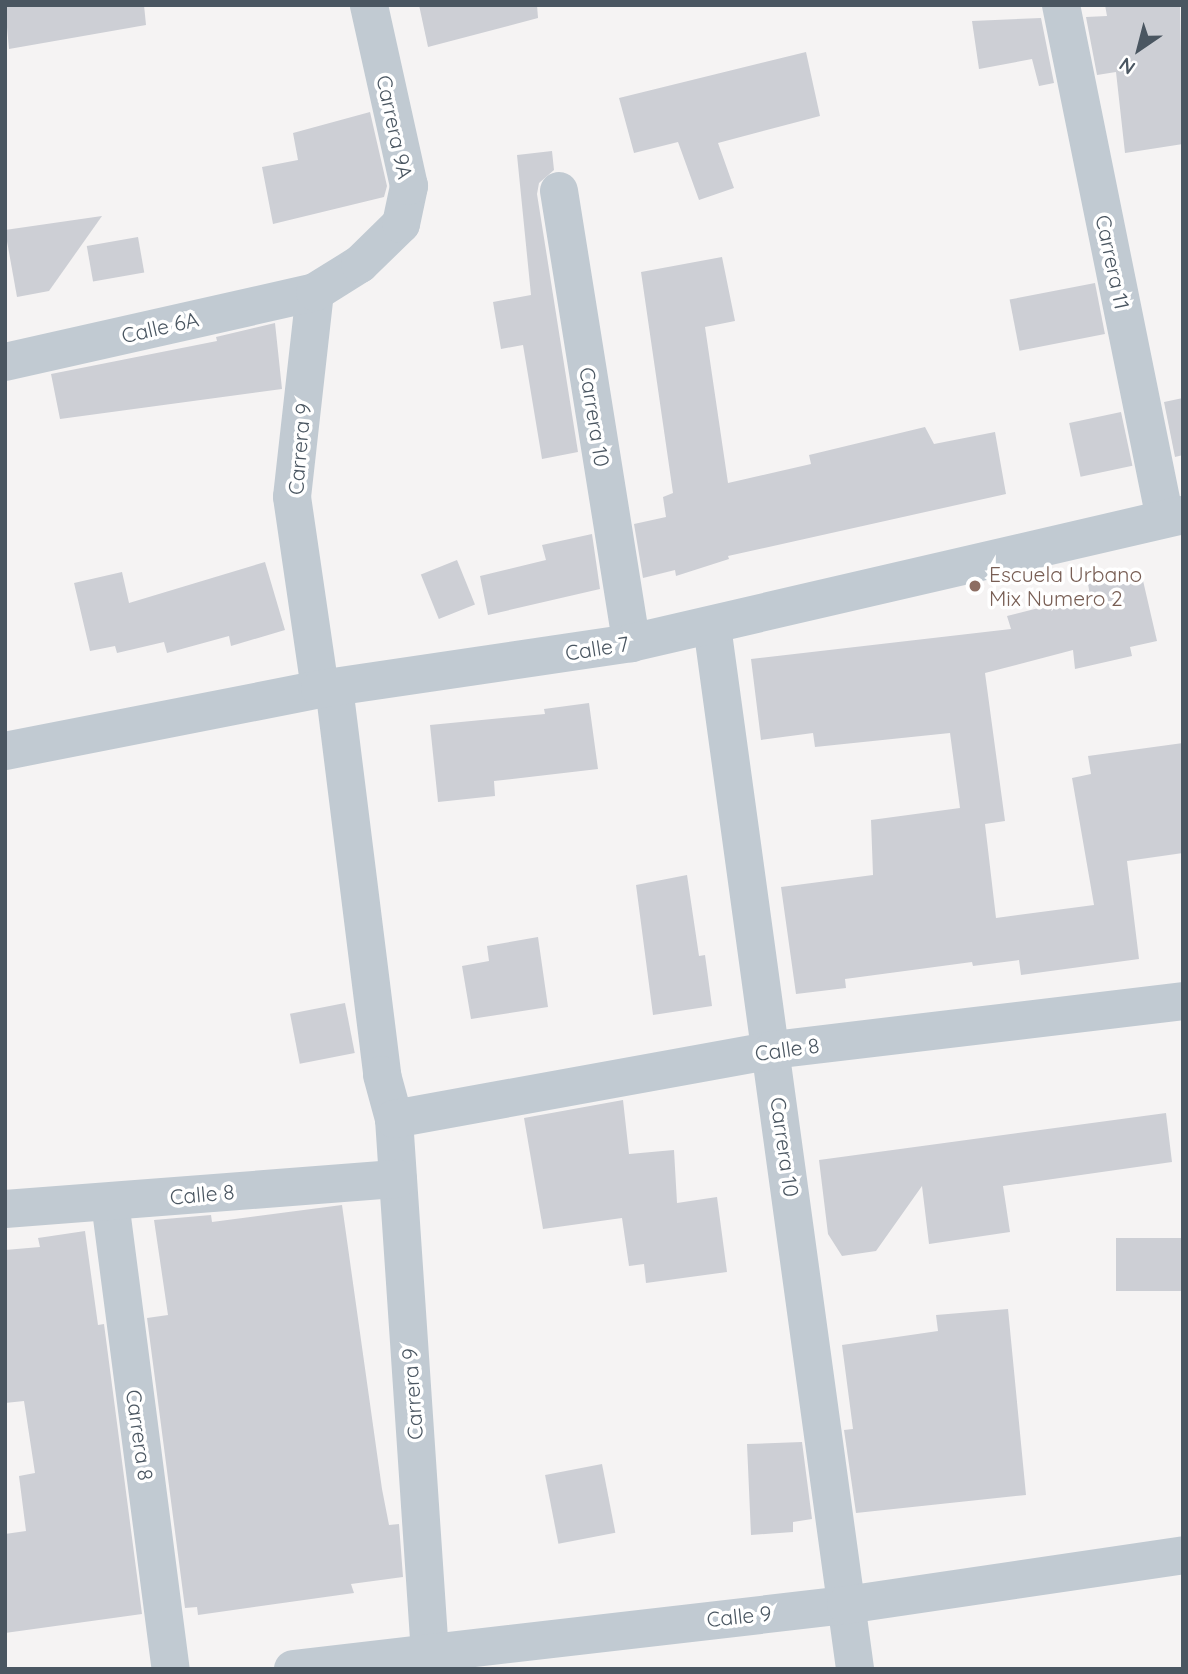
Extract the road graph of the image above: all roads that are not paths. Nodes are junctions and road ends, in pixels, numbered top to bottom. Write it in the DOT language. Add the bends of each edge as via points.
graph roads {
  1 [pos="369,5"];
  2 [pos="1061,5"];
  3 [pos="559,191"];
  4 [pos="315,292"];
  5 [pos="5,362"];
  6 [pos="1174,517"];
  7 [pos="712,626"];
  8 [pos="631,643"];
  9 [pos="327,688"];
  10 [pos="5,751"];
  11 [pos="1183,1001"];
  12 [pos="772,1050"];
  13 [pos="394,1119"];
  14 [pos="398,1179"];
  15 [pos="110,1202"];
  16 [pos="5,1209"];
  17 [pos="1183,1555"];
  18 [pos="846,1605"];
  19 [pos="429,1660"];
  20 [pos="171,1669"];
  21 [pos="293,1669"];
  22 [pos="855,1669"];
  1 -- 4 [label="street, Carrera 9A" via="409,186 401,224 360,264"];
  2 -- 6 [label="street, Carrera 11"];
  3 -- 8 [label="street, Carrera 10"];
  4 -- 5 [label="street, Calle 6A"];
  4 -- 9 [label="street, Carrera 9" via="292,497"];
  6 -- 7 [label="street, Calle 7"];
  7 -- 8 [label="street, Calle 7"];
  7 -- 12 [label="street, Carrera 10"];
  8 -- 9 [label="street, Calle 7"];
  9 -- 10 [label="street, Calle 7"];
  9 -- 13 [label="street, Carrera 9" via="382,1075"];
  11 -- 12 [label="street, Calle 8"];
  12 -- 13 [label="street, Calle 8"];
  12 -- 18 [label="street, Carrera 10"];
  13 -- 14 [label="street, Carrera 9"];
  14 -- 15 [label="street, Calle 8"];
  14 -- 19 [label="street, Carrera 9"];
  15 -- 16 [label="street, Calle 8"];
  15 -- 20 [label="street, Carrera 8"];
  17 -- 18 [label="street, Calle 9"];
  18 -- 19 [label="street, Calle 9"];
  18 -- 22 [label="street, Carrera 10"];
  19 -- 21 [label="street, Calle 9"];
}
